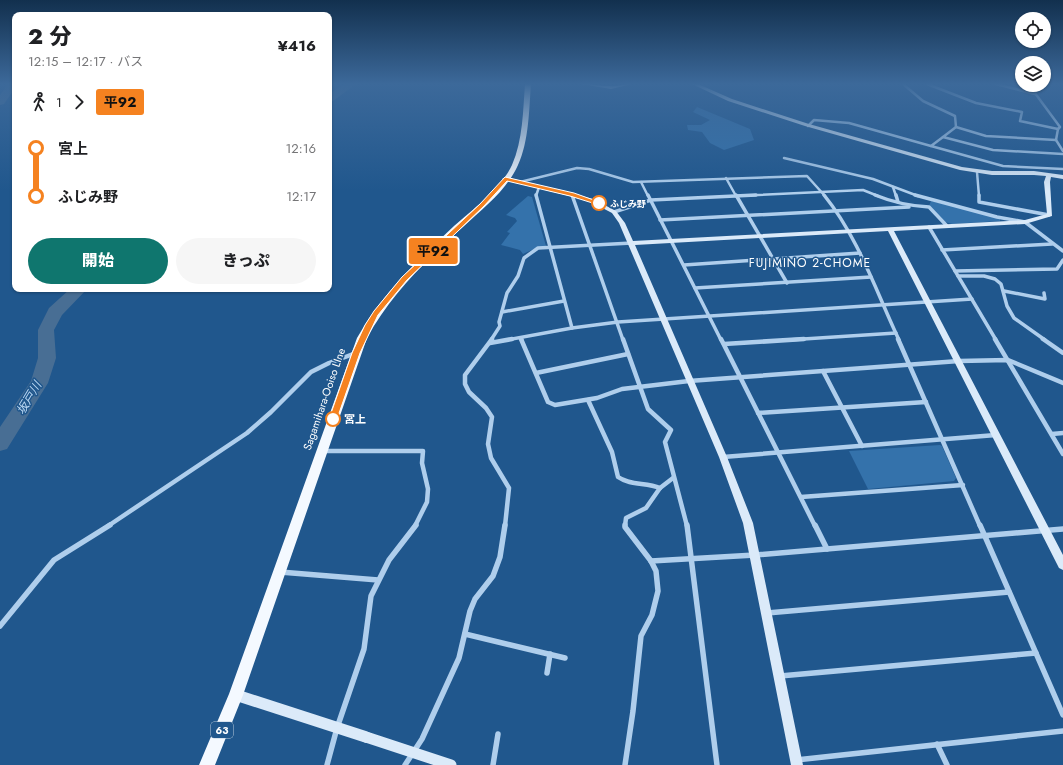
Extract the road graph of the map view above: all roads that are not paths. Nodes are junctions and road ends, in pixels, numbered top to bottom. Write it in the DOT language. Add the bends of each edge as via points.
graph roads {
  1 [pos="523,120"];
  2 [pos="789,120"];
  3 [pos="955,120"];
  4 [pos="1020,120"];
  5 [pos="1054,120"];
  6 [pos="808,126"];
  7 [pos="956,127"];
  8 [pos="1060,128"];
  9 [pos="942,137"];
  10 [pos="1056,140"];
  11 [pos="931,146"];
  12 [pos="1063,153"];
  13 [pos="784,158"];
  14 [pos="1063,169"];
  15 [pos="977,172"];
  16 [pos="1049,175"];
  17 [pos="1063,177"];
  18 [pos="726,178"];
  19 [pos="505,179"];
  20 [pos="520,182"];
  21 [pos="641,182"];
  22 [pos="539,187"];
  23 [pos="893,187"];
  24 [pos="822,192"];
  25 [pos="572,194"];
  26 [pos="737,196"];
  27 [pos="651,200"];
  28 [pos="898,202"];
  29 [pos="916,206"];
  30 [pos="836,210"];
  31 [pos="614,212"];
  32 [pos="748,215"];
  33 [pos="1050,216"];
  34 [pos="660,220"];
  35 [pos="1025,222"];
  36 [pos="947,226"];
  37 [pos="929,227"];
  38 [pos="890,230"];
  39 [pos="850,232"];
  40 [pos="760,236"];
  41 [pos="671,241"];
  42 [pos="632,243"];
  43 [pos="1052,244"];
  44 [pos="590,246"];
  45 [pos="550,248"];
  46 [pos="942,250"];
  47 [pos="1063,252"];
  48 [pos="860,253"];
  49 [pos="774,259"];
  50 [pos="1063,260"];
  51 [pos="684,265"];
  52 [pos="955,272"];
  53 [pos="958,276"];
  54 [pos="871,277"];
  55 [pos="787,283"];
  56 [pos="695,288"];
  57 [pos="1004,290"];
  58 [pos="1044,294"];
  59 [pos="972,299"];
  60 [pos="564,301"];
  61 [pos="927,301"];
  62 [pos="883,304"];
  63 [pos="502,312"];
  64 [pos="709,315"];
  65 [pos="663,318"];
  66 [pos="618,322"];
  67 [pos="572,328"];
  68 [pos="896,333"];
  69 [pos="521,338"];
  70 [pos="490,343"];
  71 [pos="724,344"];
  72 [pos="356,353"];
  73 [pos="1063,353"];
  74 [pos="628,354"];
  75 [pos="1008,360"];
  76 [pos="959,361"];
  77 [pos="910,365"];
  78 [pos="823,371"];
  79 [pos="536,373"];
  80 [pos="740,377"];
  81 [pos="689,381"];
  82 [pos="1063,383"];
  83 [pos="640,387"];
  84 [pos="588,400"];
  85 [pos="926,402"];
  86 [pos="842,407"];
  87 [pos="758,413"];
  88 [pos="1052,434"];
  89 [pos="1063,434"];
  90 [pos="996,435"];
  91 [pos="943,439"];
  92 [pos="862,446"];
  93 [pos="322,451"];
  94 [pos="778,452"];
  95 [pos="1063,454"];
  96 [pos="723,457"];
  97 [pos="673,478"];
  98 [pos="963,485"];
  99 [pos="660,488"];
  100 [pos="801,497"];
  101 [pos="1063,529"];
  102 [pos="1045,531"];
  103 [pos="984,535"];
  104 [pos="827,549"];
  105 [pos="755,555"];
  106 [pos="691,559"];
  107 [pos="651,561"];
  108 [pos="1063,565"];
  109 [pos="280,572"];
  110 [pos="378,580"];
  111 [pos="1009,592"];
  112 [pos="767,613"];
  113 [pos="0,626"];
  114 [pos="464,634"];
  115 [pos="1036,653"];
  116 [pos="550,654"];
  117 [pos="565,658"];
  118 [pos="547,672"];
  119 [pos="779,676"];
  120 [pos="236,696"];
  121 [pos="1063,715"];
  122 [pos="337,728"];
  123 [pos="1063,731"];
  124 [pos="498,734"];
  125 [pos="937,744"];
  126 [pos="796,762"];
  127 [pos="208,765"];
  128 [pos="327,765"];
  129 [pos="405,765"];
  130 [pos="451,765"];
  131 [pos="493,765"];
  132 [pos="625,765"];
  133 [pos="717,765"];
  134 [pos="947,765"];
  1 -- 19 [label="main road, Sagamihara-Ooiso LIne / 63" via="515,166"];
  2 -- 6 [label="street"];
  3 -- 7 [label="street"];
  4 -- 8 [label="street"];
  5 -- 8 [label="street"];
  6 -- 11 [label="street" via="814,120 843,122"];
  6 -- 15 [label="street"];
  7 -- 9 [label="street"];
  7 -- 10 [label="street" via="986,136"];
  8 -- 10 [label="street"];
  9 -- 11 [label="street"];
  9 -- 12 [label="street" via="993,150"];
  10 -- 12 [label="street"];
  11 -- 14 [label="street" via="1003,166"];
  13 -- 23 [label="street" via="851,173"];
  15 -- 16 [label="street" via="1034,172"];
  15 -- 33 [label="street" via="979,202"];
  16 -- 17 [label="street"];
  16 -- 33 [label="street" via="1046,182"];
  18 -- 21 [label="street"];
  18 -- 24 [label="street" via="807,176"];
  18 -- 26 [label="street"];
  19 -- 20 [label="street"];
  19 -- 72 [label="main road, Sagamihara-Ooiso LIne / 63" via="388,297 369,325"];
  20 -- 21 [label="street" via="576,168"];
  20 -- 22 [label="street"];
  21 -- 27 [label="street"];
  22 -- 25 [label="street"];
  22 -- 45 [label="street" via="536,195"];
  23 -- 28 [label="street"];
  23 -- 35 [label="street" via="923,198"];
  24 -- 26 [label="street"];
  24 -- 28 [label="street" via="864,190"];
  24 -- 30 [label="street"];
  25 -- 31 [label="street"];
  25 -- 44 [label="street"];
  26 -- 27 [label="street"];
  26 -- 32 [label="street"];
  27 -- 31 [label="street"];
  27 -- 34 [label="street"];
  28 -- 29 [label="street"];
  29 -- 30 [label="street"];
  29 -- 36 [label="street" via="929,207"];
  30 -- 32 [label="street"];
  30 -- 39 [label="street"];
  31 -- 42 [label="street"];
  32 -- 34 [label="street"];
  32 -- 40 [label="street"];
  33 -- 35 [label="street"];
  34 -- 41 [label="street"];
  35 -- 36 [label="street"];
  35 -- 43 [label="street"];
  36 -- 37 [label="street"];
  37 -- 38 [label="street"];
  37 -- 46 [label="street"];
  38 -- 39 [label="street"];
  38 -- 61 [label="street"];
  39 -- 40 [label="street"];
  39 -- 48 [label="street"];
  40 -- 41 [label="street"];
  40 -- 49 [label="street"];
  41 -- 42 [label="street"];
  41 -- 51 [label="street"];
  42 -- 44 [label="street"];
  42 -- 65 [label="street"];
  43 -- 46 [label="street"];
  43 -- 47 [label="street"];
  44 -- 45 [label="street"];
  44 -- 66 [label="street"];
  45 -- 60 [label="street"];
  45 -- 63 [label="street" via="538,248 524,258 518,276 507,293"];
  46 -- 52 [label="street"];
  48 -- 49 [label="street"];
  48 -- 54 [label="street"];
  49 -- 51 [label="street"];
  49 -- 55 [label="street"];
  50 -- 52 [label="street" via="1057,269"];
  51 -- 56 [label="street"];
  52 -- 53 [label="street"];
  53 -- 57 [label="street" via="984,276 995,279"];
  53 -- 59 [label="street"];
  54 -- 55 [label="street"];
  54 -- 62 [label="street"];
  55 -- 56 [label="street"];
  56 -- 64 [label="street"];
  57 -- 58 [label="street" via="1045,299"];
  57 -- 73 [label="street" via="1007,306 1014,318"];
  59 -- 61 [label="street"];
  59 -- 75 [label="street"];
  60 -- 63 [label="street"];
  60 -- 67 [label="street"];
  61 -- 62 [label="street"];
  61 -- 76 [label="street"];
  62 -- 64 [label="street"];
  62 -- 68 [label="street"];
  63 -- 70 [label="street" via="500,326"];
  64 -- 65 [label="street"];
  64 -- 71 [label="street"];
  65 -- 66 [label="street"];
  65 -- 81 [label="street"];
  66 -- 67 [label="street"];
  66 -- 74 [label="street"];
  67 -- 69 [label="street"];
  68 -- 71 [label="street"];
  68 -- 77 [label="street"];
  69 -- 70 [label="street"];
  69 -- 79 [label="street"];
  70 -- 114 [label="street" via="465,376 465,384 492,417 488,444 491,458 509,488 507,515 500,557 493,576 475,599"];
  71 -- 80 [label="street"];
  72 -- 93 [label="main road, Sagamihara-Ooiso LIne / 63"];
  72 -- 113 [label="street" via="328,362 311,372 247,433 54,560"];
  74 -- 79 [label="street"];
  74 -- 83 [label="street"];
  75 -- 76 [label="street"];
  75 -- 82 [label="street"];
  75 -- 88 [label="street"];
  76 -- 77 [label="street"];
  76 -- 90 [label="street"];
  77 -- 78 [label="street"];
  77 -- 85 [label="street"];
  78 -- 80 [label="street"];
  78 -- 86 [label="street"];
  79 -- 84 [label="street" via="548,402 555,405"];
  80 -- 81 [label="street"];
  80 -- 87 [label="street"];
  81 -- 83 [label="street"];
  81 -- 96 [label="street"];
  83 -- 84 [label="street" via="622,389"];
  83 -- 97 [label="street" via="648,409 671,430 665,442"];
  84 -- 99 [label="street" via="612,452 618,477 627,484 654,485"];
  85 -- 86 [label="street"];
  85 -- 91 [label="street"];
  86 -- 87 [label="street"];
  86 -- 92 [label="street"];
  87 -- 94 [label="street"];
  88 -- 89 [label="street"];
  88 -- 95 [label="street"];
  90 -- 91 [label="street"];
  90 -- 102 [label="street"];
  91 -- 92 [label="street"];
  91 -- 98 [label="street"];
  92 -- 94 [label="street"];
  93 -- 109 [label="main road, Sagamihara-Ooiso LIne / 63"];
  93 -- 110 [label="street" via="423,451 422,463 428,489 427,502 413,530 389,560"];
  94 -- 96 [label="street"];
  94 -- 100 [label="street"];
  96 -- 105 [label="street" via="748,523"];
  97 -- 99 [label="street"];
  97 -- 106 [label="street" via="687,523"];
  98 -- 100 [label="street"];
  98 -- 103 [label="street"];
  99 -- 107 [label="street" via="646,508 626,518 625,527"];
  100 -- 104 [label="street"];
  101 -- 102 [label="street"];
  102 -- 103 [label="street"];
  102 -- 108 [label="street"];
  103 -- 104 [label="street"];
  103 -- 111 [label="street"];
  104 -- 105 [label="street"];
  105 -- 106 [label="street"];
  105 -- 112 [label="street"];
  106 -- 107 [label="street"];
  106 -- 133 [label="street"];
  107 -- 132 [label="street" via="656,571 658,591 652,614 641,636"];
  109 -- 110 [label="street"];
  109 -- 120 [label="main road, Sagamihara-Ooiso LIne / 63"];
  110 -- 122 [label="street" via="371,596 364,649"];
  111 -- 112 [label="street"];
  111 -- 115 [label="street"];
  112 -- 119 [label="street"];
  114 -- 116 [label="street"];
  114 -- 129 [label="street" via="459,658 422,739"];
  115 -- 119 [label="street"];
  115 -- 121 [label="street"];
  116 -- 117 [label="street"];
  116 -- 118 [label="street"];
  119 -- 126 [label="street"];
  120 -- 122 [label="street"];
  120 -- 127 [label="main road, Sagamihara-Ooiso LIne / 63"];
  122 -- 128 [label="street"];
  122 -- 130 [label="street, bridge"];
  123 -- 125 [label="street"];
  124 -- 131 [label="street"];
  125 -- 126 [label="street"];
  125 -- 134 [label="street"];
}
